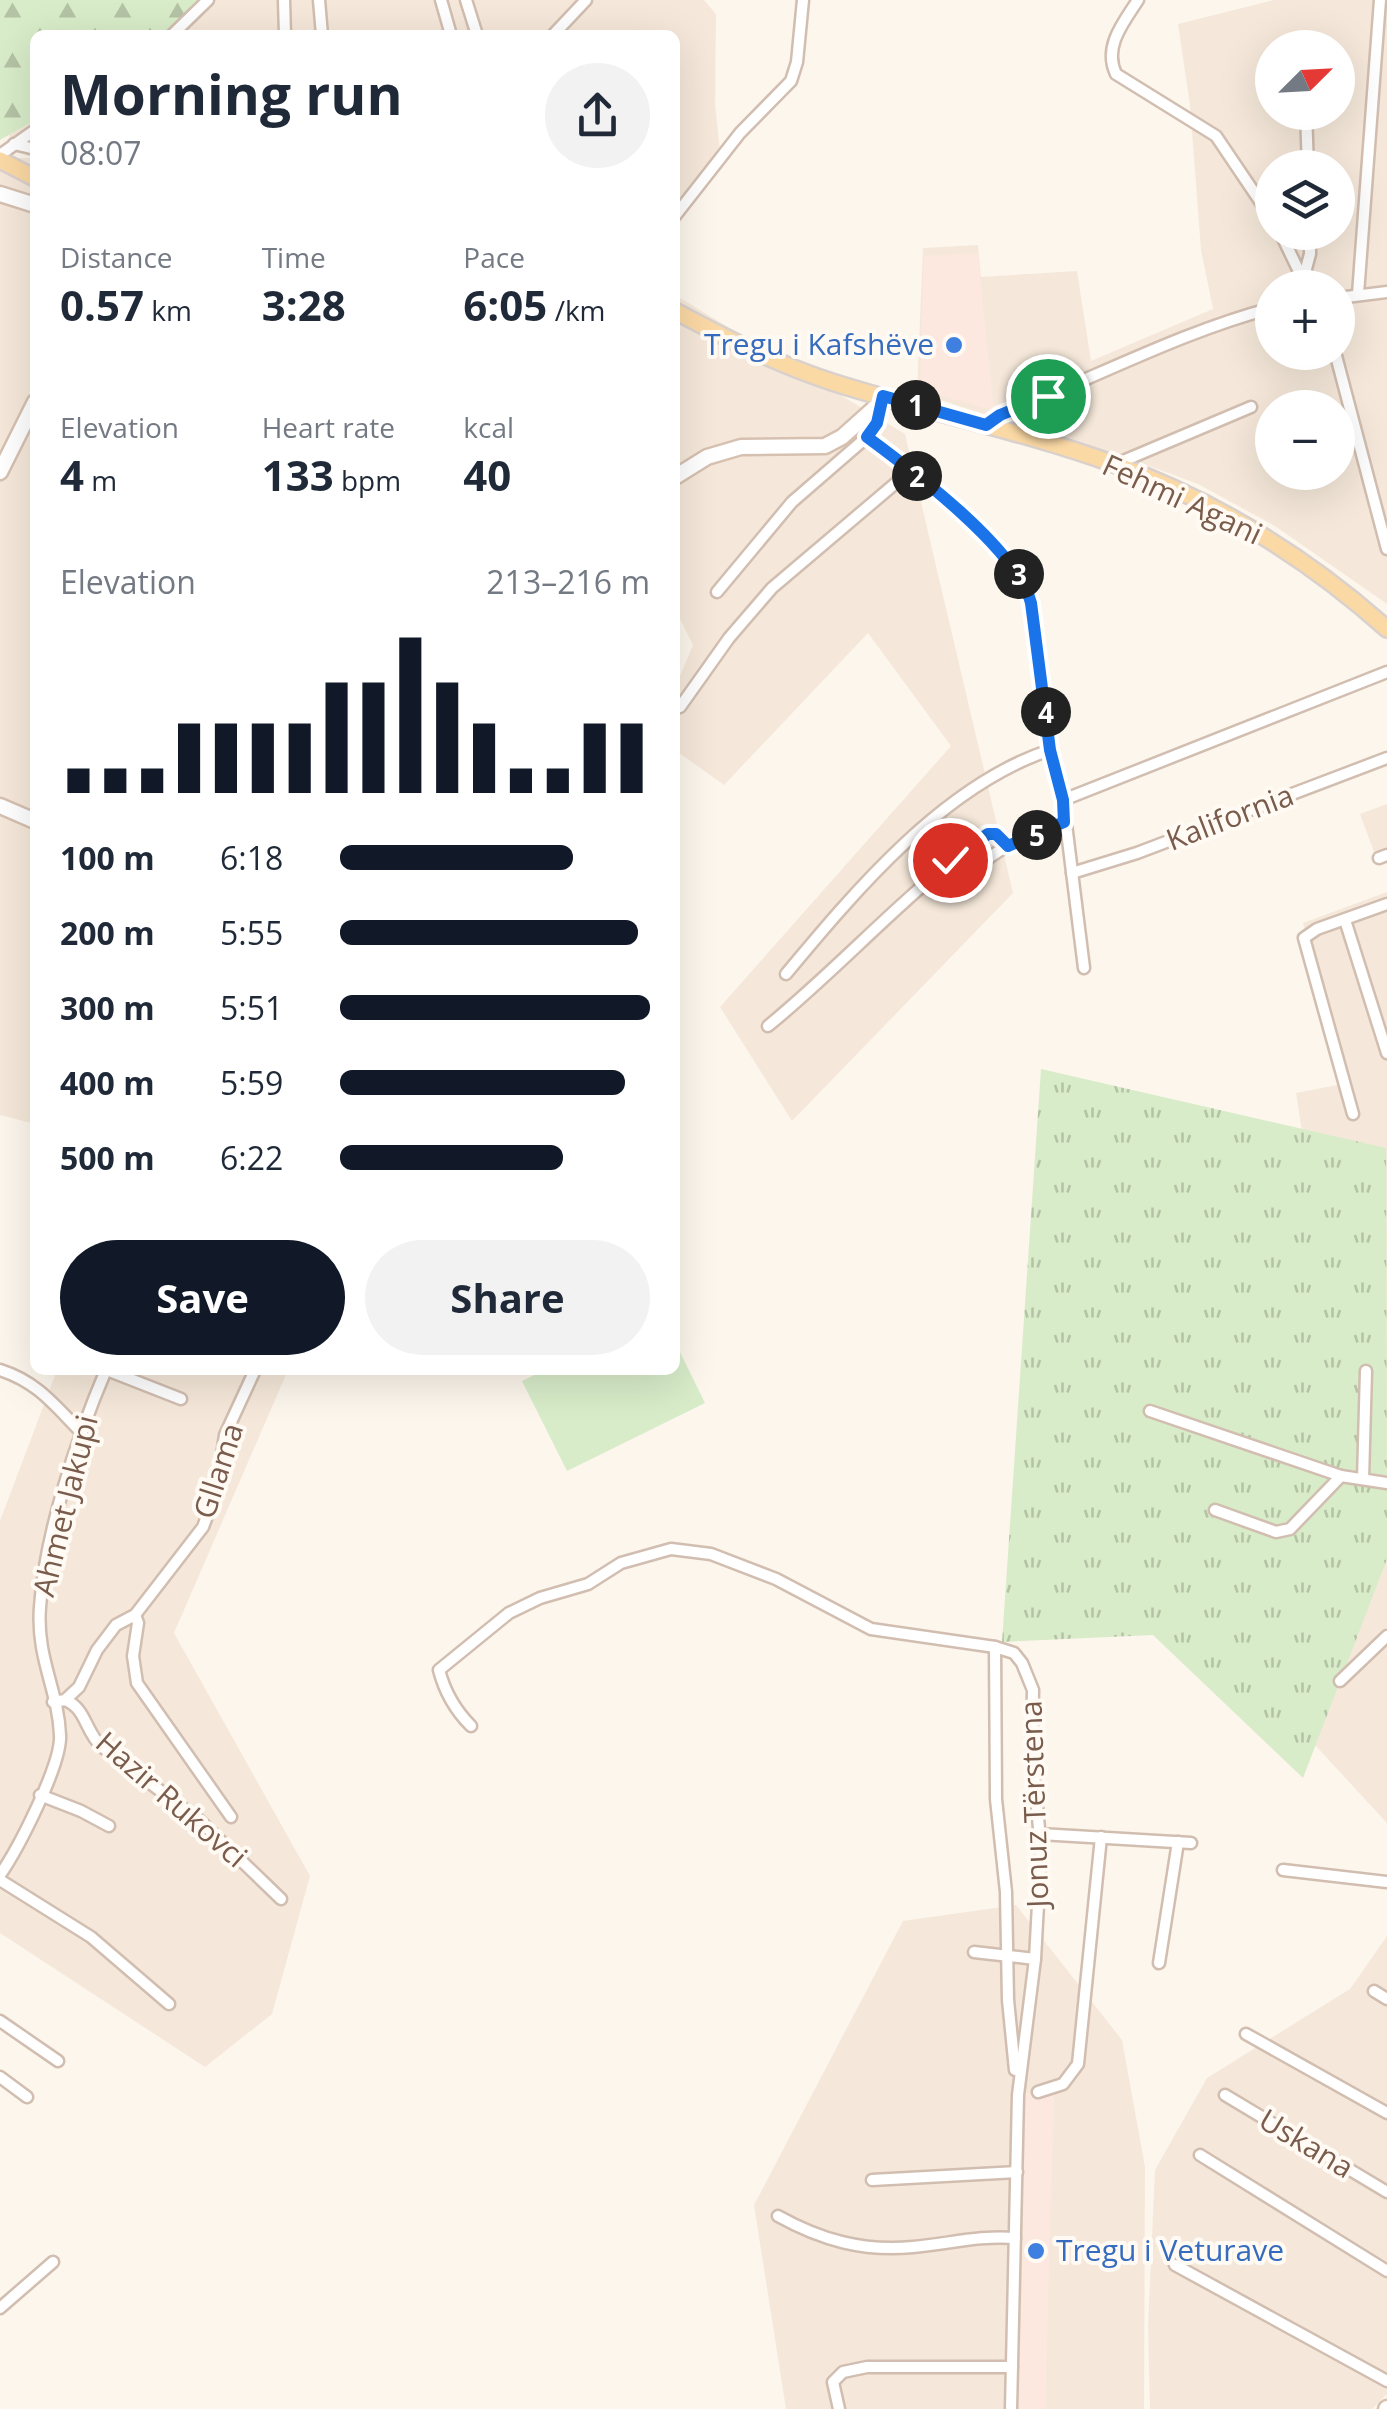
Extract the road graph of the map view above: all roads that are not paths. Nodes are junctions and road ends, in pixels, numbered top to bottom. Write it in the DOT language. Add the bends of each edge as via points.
graph roads {
  1 [pos="208,0"];
  2 [pos="284,0"];
  3 [pos="319,0"];
  4 [pos="441,0"];
  5 [pos="466,0"];
  6 [pos="586,0"];
  7 [pos="803,0"];
  8 [pos="1380,0"];
  9 [pos="1137,2"];
  10 [pos="177,30"];
  11 [pos="285,30"];
  12 [pos="322,30"];
  13 [pos="450,30"];
  14 [pos="475,30"];
  15 [pos="558,30"];
  16 [pos="30,133"];
  17 [pos="14,144"];
  18 [pos="30,148"];
  19 [pos="0,158"];
  20 [pos="30,175"];
  21 [pos="0,194"];
  22 [pos="1255,194"];
  23 [pos="30,203"];
  24 [pos="680,210"];
  25 [pos="1387,292"];
  26 [pos="1358,294"];
  27 [pos="1355,295"];
  28 [pos="1255,313"];
  29 [pos="680,315"];
  30 [pos="1340,370"];
  31 [pos="881,400"];
  32 [pos="1252,407"];
  33 [pos="30,413"];
  34 [pos="986,425"];
  35 [pos="867,437"];
  36 [pos="1115,464"];
  37 [pos="910,471"];
  38 [pos="0,472"];
  39 [pos="680,474"];
  40 [pos="1387,549"];
  41 [pos="716,592"];
  42 [pos="1387,629"];
  43 [pos="1387,672"];
  44 [pos="680,706"];
  45 [pos="1050,750"];
  46 [pos="1387,758"];
  47 [pos="1063,800"];
  48 [pos="0,806"];
  49 [pos="30,819"];
  50 [pos="1064,822"];
  51 [pos="1008,846"];
  52 [pos="1072,873"];
  53 [pos="929,878"];
  54 [pos="1387,904"];
  55 [pos="1345,920"];
  56 [pos="1084,968"];
  57 [pos="786,974"];
  58 [pos="768,1026"];
  59 [pos="1387,1054"];
  60 [pos="1353,1114"];
  61 [pos="0,1370"];
  62 [pos="1366,1371"];
  63 [pos="105,1375"];
  64 [pos="120,1375"];
  65 [pos="253,1375"];
  66 [pos="181,1399"];
  67 [pos="1150,1412"];
  68 [pos="82,1434"];
  69 [pos="1341,1476"];
  70 [pos="1362,1480"];
  71 [pos="1387,1483"];
  72 [pos="1216,1510"];
  73 [pos="136,1614"];
  74 [pos="1387,1636"];
  75 [pos="995,1647"];
  76 [pos="1340,1681"];
  77 [pos="59,1701"];
  78 [pos="472,1726"];
  79 [pos="40,1796"];
  80 [pos="230,1818"];
  81 [pos="108,1826"];
  82 [pos="1040,1834"];
  83 [pos="1101,1837"];
  84 [pos="1178,1842"];
  85 [pos="1191,1842"];
  86 [pos="1284,1870"];
  87 [pos="0,1877"];
  88 [pos="1387,1882"];
  89 [pos="281,1899"];
  90 [pos="974,1952"];
  91 [pos="1007,1954"];
  92 [pos="1035,1959"];
  93 [pos="1159,1963"];
  94 [pos="1374,1991"];
  95 [pos="1387,1999"];
  96 [pos="170,2004"];
  97 [pos="0,2021"];
  98 [pos="1246,2034"];
  99 [pos="58,2061"];
  100 [pos="0,2078"];
  101 [pos="1038,2092"];
  102 [pos="1018,2095"];
  103 [pos="1225,2095"];
  104 [pos="28,2096"];
  105 [pos="1387,2113"];
  106 [pos="1200,2156"];
  107 [pos="1017,2172"];
  108 [pos="872,2180"];
  109 [pos="1387,2192"];
  110 [pos="778,2216"];
  111 [pos="1015,2238"];
  112 [pos="53,2262"];
  113 [pos="1176,2265"];
  114 [pos="1387,2271"];
  115 [pos="0,2308"];
  116 [pos="1012,2367"];
  117 [pos="1387,2382"];
  118 [pos="839,2409"];
  119 [pos="1011,2409"];
  1 -- 10 [label="street"];
  2 -- 11 [label="street"];
  3 -- 12 [label="street"];
  4 -- 13 [label="street"];
  5 -- 14 [label="street"];
  6 -- 15 [label="street"];
  7 -- 24 [label="street" via="791,82 740,133"];
  8 -- 26 [label="street"];
  9 -- 22 [label="street" via="1111,48 1116,74 1216,136"];
  16 -- 17 [label="street"];
  17 -- 18 [label="street"];
  17 -- 19 [label="street"];
  19 -- 20 [label="main road"];
  21 -- 23 [label="street"];
  25 -- 26 [label="street"];
  26 -- 27 [label="street"];
  28 -- 34 [label="street"];
  29 -- 31 [label="main road, Fehmi Agani" via="740,346"];
  30 -- 40 [label="street"];
  31 -- 34 [label="main road, Fehmi Agani"];
  31 -- 35 [label="street"];
  31 -- 39 [label="street" via="825,446 741,447"];
  32 -- 36 [label="street"];
  33 -- 38 [label="street"];
  34 -- 36 [label="main road, Fehmi Agani"];
  35 -- 37 [label="street"];
  35 -- 41 [label="street" via="792,502"];
  36 -- 42 [label="main road, Fehmi Agani" via="1257,532"];
  37 -- 44 [label="street" via="772,588"];
  37 -- 45 [label="street" via="955,506 1022,578 1036,629"];
  43 -- 47 [label="street"];
  45 -- 47 [label="street"];
  45 -- 57 [label="street" via="992,776 928,824 875,872"];
  46 -- 52 [label="street, Kalifornia"];
  47 -- 50 [label="street"];
  48 -- 49 [label="street"];
  50 -- 51 [label="street"];
  50 -- 52 [label="street"];
  51 -- 53 [label="street" via="945,887"];
  51 -- 53 [label="street" via="988,834"];
  52 -- 56 [label="street"];
  53 -- 58 [label="street"];
  54 -- 55 [label="street"];
  55 -- 59 [label="street"];
  55 -- 60 [label="street" via="1304,938"];
  61 -- 68 [label="street" via="34,1384"];
  62 -- 70 [label="street"];
  63 -- 68 [label="street, Ahmet Jakupi"];
  64 -- 66 [label="street, Ahmet Jakupi"];
  65 -- 73 [label="street, Gllama" via="225,1434 203,1527"];
  67 -- 69 [label="street"];
  68 -- 77 [label="street, Ahmet Jakupi" via="40,1602 38,1642"];
  69 -- 70 [label="street"];
  69 -- 72 [label="street" via="1290,1529 1276,1532"];
  70 -- 71 [label="street"];
  73 -- 77 [label="street, Gllama" via="116,1624 80,1687"];
  73 -- 80 [label="street" via="137,1684"];
  74 -- 76 [label="street"];
  75 -- 78 [label="street" via="870,1630 776,1579 711,1554 671,1549 620,1563 588,1584 508,1613 445,1664 439,1670 445,1690"];
  75 -- 82 [label="street, Jonuz Tërstena" via="1014,1653 1033,1690"];
  75 -- 91 [label="street"];
  77 -- 79 [label="street, Ahmet Jakupi" via="58,1756"];
  77 -- 89 [label="street, Hazir Rukovci" via="79,1708 100,1746 199,1820"];
  79 -- 81 [label="street"];
  79 -- 87 [label="street, Ahmet Jakupi"];
  82 -- 83 [label="street"];
  82 -- 92 [label="street, Jonuz Tërstena"];
  83 -- 84 [label="street"];
  83 -- 101 [label="street, Jonuz Tërstena" via="1078,2064 1062,2084"];
  84 -- 85 [label="street"];
  84 -- 93 [label="street"];
  86 -- 88 [label="street"];
  87 -- 96 [label="street" via="91,1937"];
  90 -- 91 [label="street"];
  91 -- 92 [label="street"];
  91 -- 102 [label="street"];
  92 -- 102 [label="street, Jonuz Tërstena"];
  94 -- 95 [label="street"];
  97 -- 99 [label="street"];
  98 -- 105 [label="street"];
  100 -- 104 [label="street"];
  102 -- 107 [label="street, Jonuz Tërstena"];
  103 -- 109 [label="street, Uskana"];
  106 -- 114 [label="street"];
  107 -- 108 [label="street"];
  107 -- 111 [label="street, Jonuz Tërstena"];
  110 -- 111 [label="street" via="834,2242 873,2248"];
  111 -- 116 [label="street, Jonuz Tërstena"];
  112 -- 115 [label="street"];
  113 -- 117 [label="street"];
  116 -- 118 [label="street" via="905,2365 843,2372 833,2382"];
  116 -- 119 [label="street, Jonuz Tërstena"];
}
